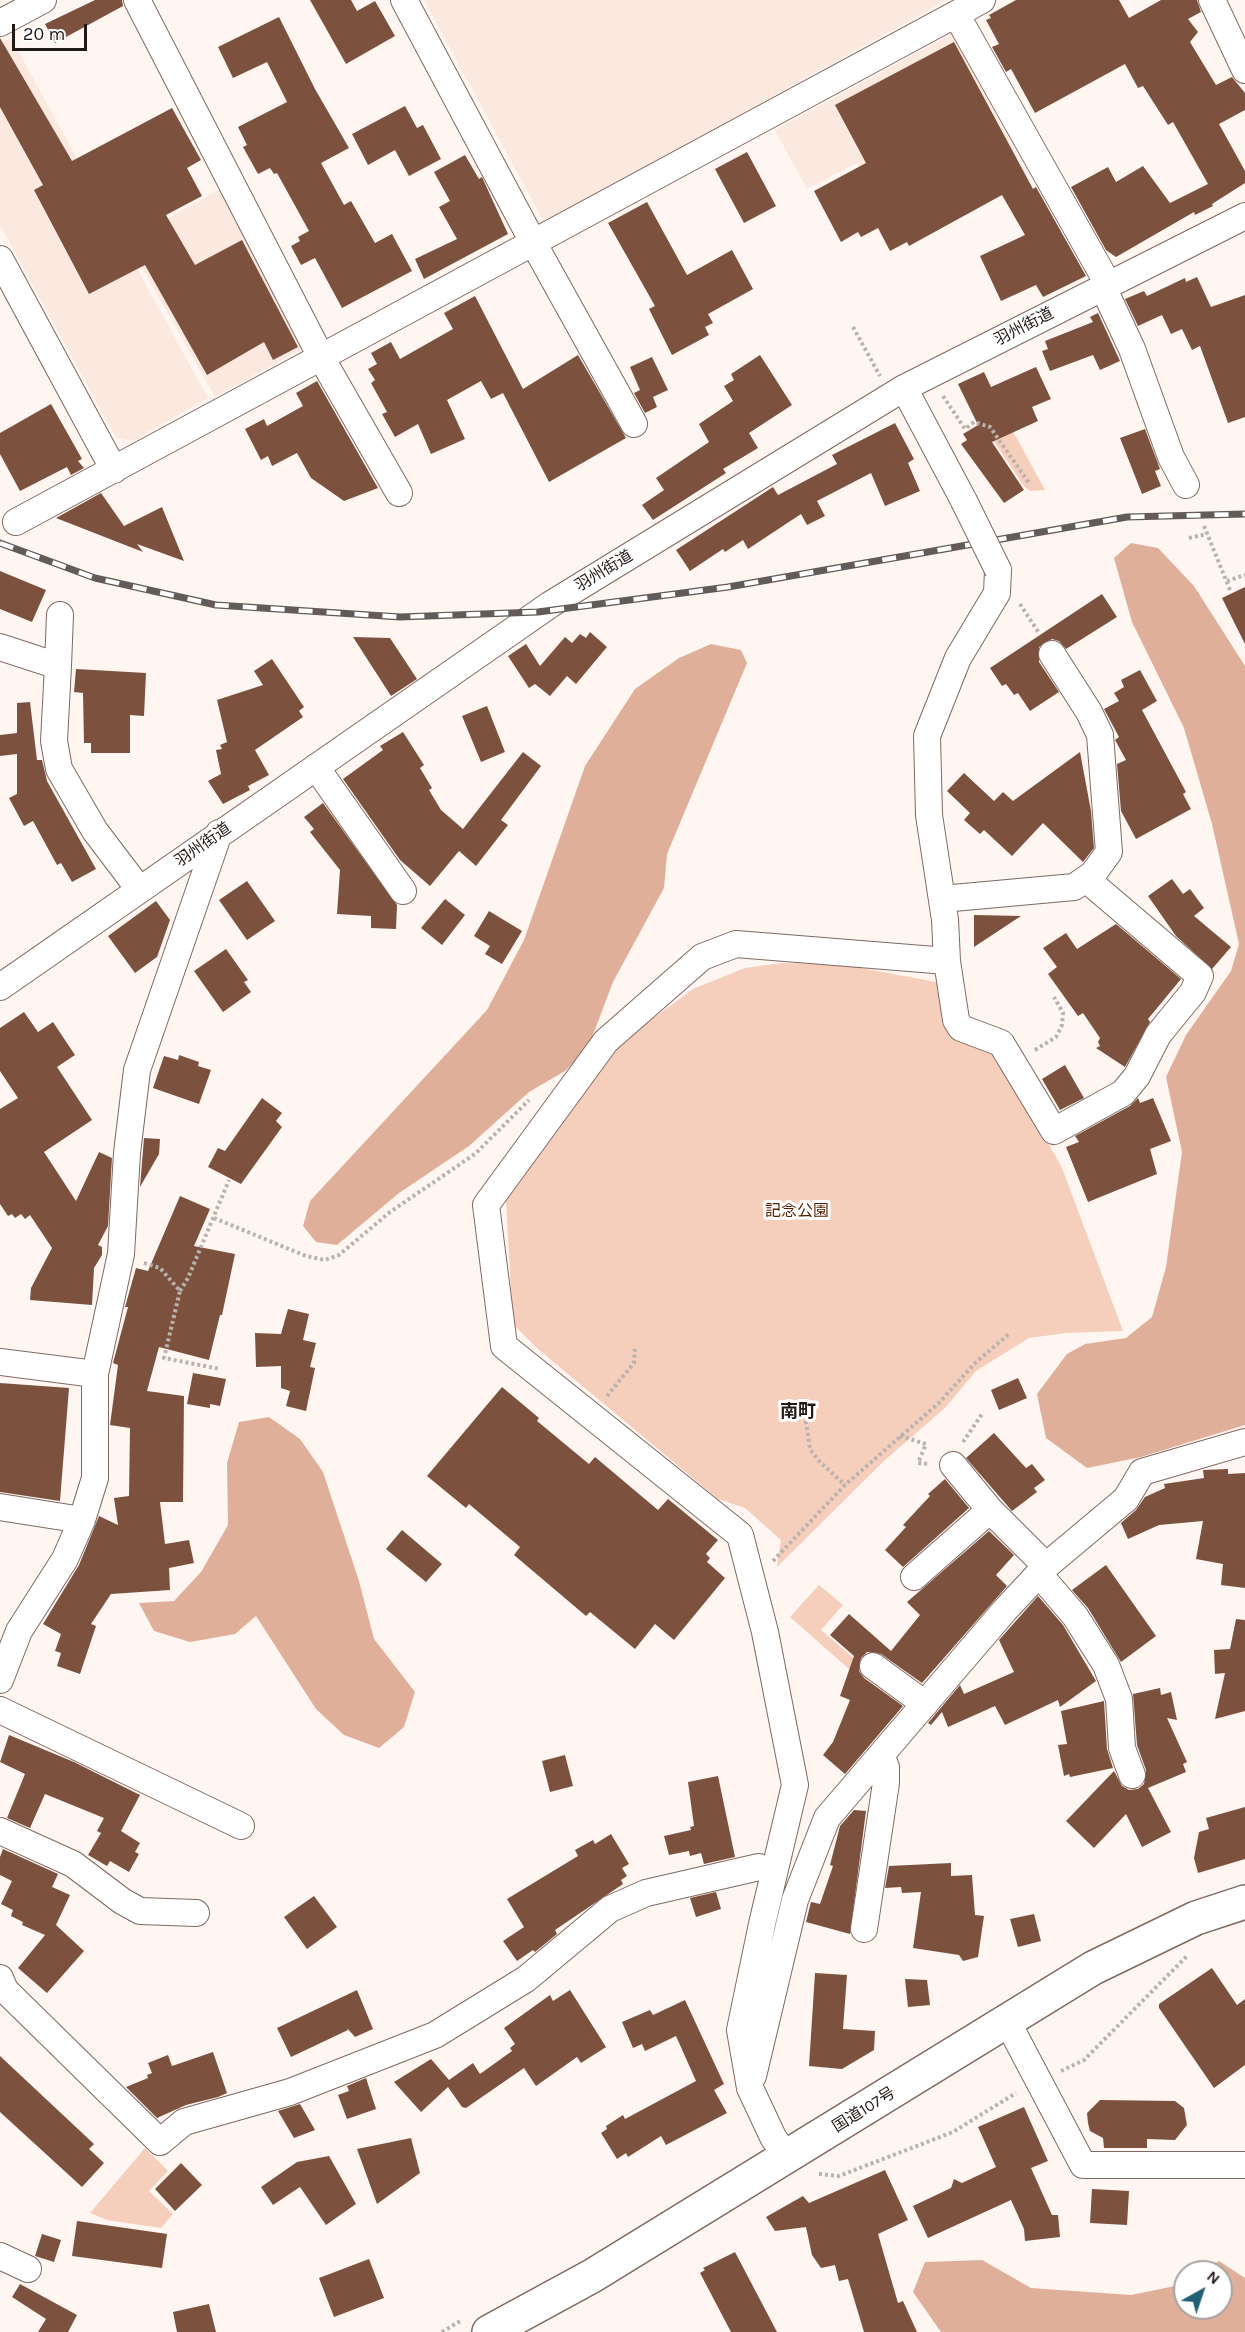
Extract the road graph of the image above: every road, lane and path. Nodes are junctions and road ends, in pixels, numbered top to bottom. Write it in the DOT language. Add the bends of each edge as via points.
graph roads {
  1 [pos="43,0"];
  2 [pos="137,0"];
  3 [pos="404,0"];
  4 [pos="982,0"];
  5 [pos="1212,0"];
  6 [pos="956,14"];
  7 [pos="0,23"];
  8 [pos="1245,70"];
  9 [pos="1245,216"];
  10 [pos="534,244"];
  11 [pos="0,259"];
  12 [pos="1106,285"];
  13 [pos="853,327"];
  14 [pos="322,358"];
  15 [pos="929,375"];
  16 [pos="898,392"];
  17 [pos="634,424"];
  18 [pos="114,470"];
  19 [pos="1029,483"];
  20 [pos="1186,485"];
  21 [pos="399,493"];
  22 [pos="16,522"];
  23 [pos="1204,526"];
  24 [pos="1208,534"];
  25 [pos="1190,538"];
  26 [pos="998,570"];
  27 [pos="1245,575"];
  28 [pos="1227,581"];
  29 [pos="1230,590"];
  30 [pos="1015,596"];
  31 [pos="60,615"];
  32 [pos="0,647"];
  33 [pos="1052,654"];
  34 [pos="58,666"];
  35 [pos="316,767"];
  36 [pos="219,833"];
  37 [pos="1086,879"];
  38 [pos="139,889"];
  39 [pos="403,891"];
  40 [pos="942,898"];
  41 [pos="947,961"];
  42 [pos="0,987"];
  43 [pos="1054,997"];
  44 [pos="1014,1065"];
  45 [pos="565,1096"];
  46 [pos="229,1180"];
  47 [pos="214,1218"];
  48 [pos="121,1254"];
  49 [pos="180,1291"];
  50 [pos="1010,1333"];
  51 [pos="636,1349"];
  52 [pos="0,1362"];
  53 [pos="220,1369"];
  54 [pos="95,1374"];
  55 [pos="982,1414"];
  56 [pos="591,1415"];
  57 [pos="806,1421"];
  58 [pos="899,1435"];
  59 [pos="1245,1442"];
  60 [pos="953,1465"];
  61 [pos="845,1485"];
  62 [pos="0,1507"];
  63 [pos="990,1510"];
  64 [pos="82,1520"];
  65 [pos="1043,1570"];
  66 [pos="914,1576"];
  67 [pos="752,1582"];
  68 [pos="873,1666"];
  69 [pos="0,1679"];
  70 [pos="925,1704"];
  71 [pos="0,1710"];
  72 [pos="881,1755"];
  73 [pos="1132,1775"];
  74 [pos="241,1826"];
  75 [pos="0,1831"];
  76 [pos="759,1867"];
  77 [pos="1245,1902"];
  78 [pos="196,1913"];
  79 [pos="864,1929"];
  80 [pos="1192,1951"];
  81 [pos="0,1978"];
  82 [pos="1007,2021"];
  83 [pos="1039,2082"];
  84 [pos="750,2088"];
  85 [pos="1245,2165"];
  86 [pos="799,2168"];
  87 [pos="0,2256"];
  88 [pos="28,2269"];
  89 [pos="489,2332"];
  1 -- 7 [label="street"];
  2 -- 14 [label="street"];
  3 -- 10 [label="street"];
  4 -- 6 [label="street"];
  5 -- 8 [label="street"];
  6 -- 10 [label="street"];
  6 -- 12 [label="street"];
  9 -- 12 [label="street, 羽州街道"];
  10 -- 14 [label="street"];
  10 -- 17 [label="street"];
  11 -- 18 [label="street"];
  12 -- 15 [label="street, 羽州街道"];
  12 -- 20 [label="street" via="1171,457"];
  13 -- 16 [label="path"];
  14 -- 18 [label="street"];
  14 -- 21 [label="street"];
  15 -- 16 [label="street, 羽州街道"];
  15 -- 19 [label="path" via="965,429 974,423 990,427"];
  16 -- 26 [label="street, bridge" via="964,501"];
  16 -- 35 [label="street, 羽州街道" via="538,612"];
  18 -- 22 [label="street"];
  23 -- 24 [label="path"];
  24 -- 25 [label="path"];
  24 -- 28 [label="path"];
  26 -- 30 [label="street"];
  26 -- 40 [label="street" via="997,593 958,658 927,736 929,815"];
  27 -- 28 [label="path"];
  28 -- 29 [label="path"];
  30 -- 33 [label="path"];
  31 -- 34 [label="street"];
  32 -- 34 [label="street"];
  33 -- 37 [label="street" via="1100,735 1109,852"];
  34 -- 38 [label="street" via="54,741 59,769 95,831"];
  35 -- 36 [label="street, 羽州街道"];
  35 -- 39 [label="street"];
  36 -- 38 [label="street, 羽州街道"];
  36 -- 48 [label="street" via="136,1070"];
  37 -- 40 [label="street" via="1074,887"];
  37 -- 44 [label="street" via="1200,976 1123,1093 1054,1131"];
  38 -- 42 [label="street, 羽州街道"];
  40 -- 41 [label="street"];
  41 -- 44 [label="street" via="956,1020 961,1028 1001,1043"];
  41 -- 45 [label="street" via="736,944 702,957 606,1041"];
  43 -- 44 [label="path" via="1064,1013 1056,1036"];
  45 -- 47 [label="path" via="544,1093 528,1101 475,1154 390,1212 339,1255 325,1260"];
  45 -- 56 [label="street" via="486,1205 504,1346"];
  46 -- 47 [label="path"];
  47 -- 49 [label="path"];
  48 -- 49 [label="path" via="160,1268"];
  48 -- 54 [label="street"];
  49 -- 53 [label="path" via="164,1358"];
  50 -- 58 [label="path" via="974,1364 940,1402"];
  51 -- 56 [label="path" via="634,1363"];
  52 -- 54 [label="street"];
  54 -- 64 [label="street" via="95,1478"];
  55 -- 60 [label="path" via="954,1455"];
  56 -- 67 [label="street" via="740,1534"];
  57 -- 61 [label="path" via="810,1449"];
  58 -- 60 [label="path" via="926,1444 918,1463"];
  58 -- 61 [label="path"];
  59 -- 65 [label="street" via="1142,1472 1126,1499"];
  60 -- 63 [label="street"];
  61 -- 67 [label="path"];
  62 -- 64 [label="street"];
  63 -- 65 [label="street"];
  63 -- 66 [label="street"];
  64 -- 69 [label="street" via="65,1559 19,1631"];
  65 -- 70 [label="street"];
  65 -- 73 [label="street" via="1106,1665 1119,1699 1122,1748"];
  67 -- 84 [label="street" via="795,1785 741,2030"];
  68 -- 70 [label="street"];
  70 -- 72 [label="street"];
  71 -- 74 [label="street"];
  72 -- 79 [label="street" via="886,1783"];
  72 -- 84 [label="street" via="827,1818 798,1867 795,1900"];
  75 -- 78 [label="street" via="73,1864 140,1911"];
  76 -- 81 [label="street" via="646,1893 610,1909 526,1979 435,2035 290,2092 184,2122 160,2142 5,1990"];
  77 -- 82 [label="highway, 国道107号" via="1196,1918 1093,1968"];
  80 -- 83 [label="path" via="1084,2060"];
  82 -- 83 [label="street"];
  82 -- 86 [label="highway, 国道107号"];
  83 -- 85 [label="street" via="1083,2165"];
  83 -- 86 [label="path" via="953,2132 839,2176"];
  84 -- 86 [label="street" via="773,2138"];
  86 -- 89 [label="highway, 国道107号"];
  87 -- 88 [label="street"];
}
